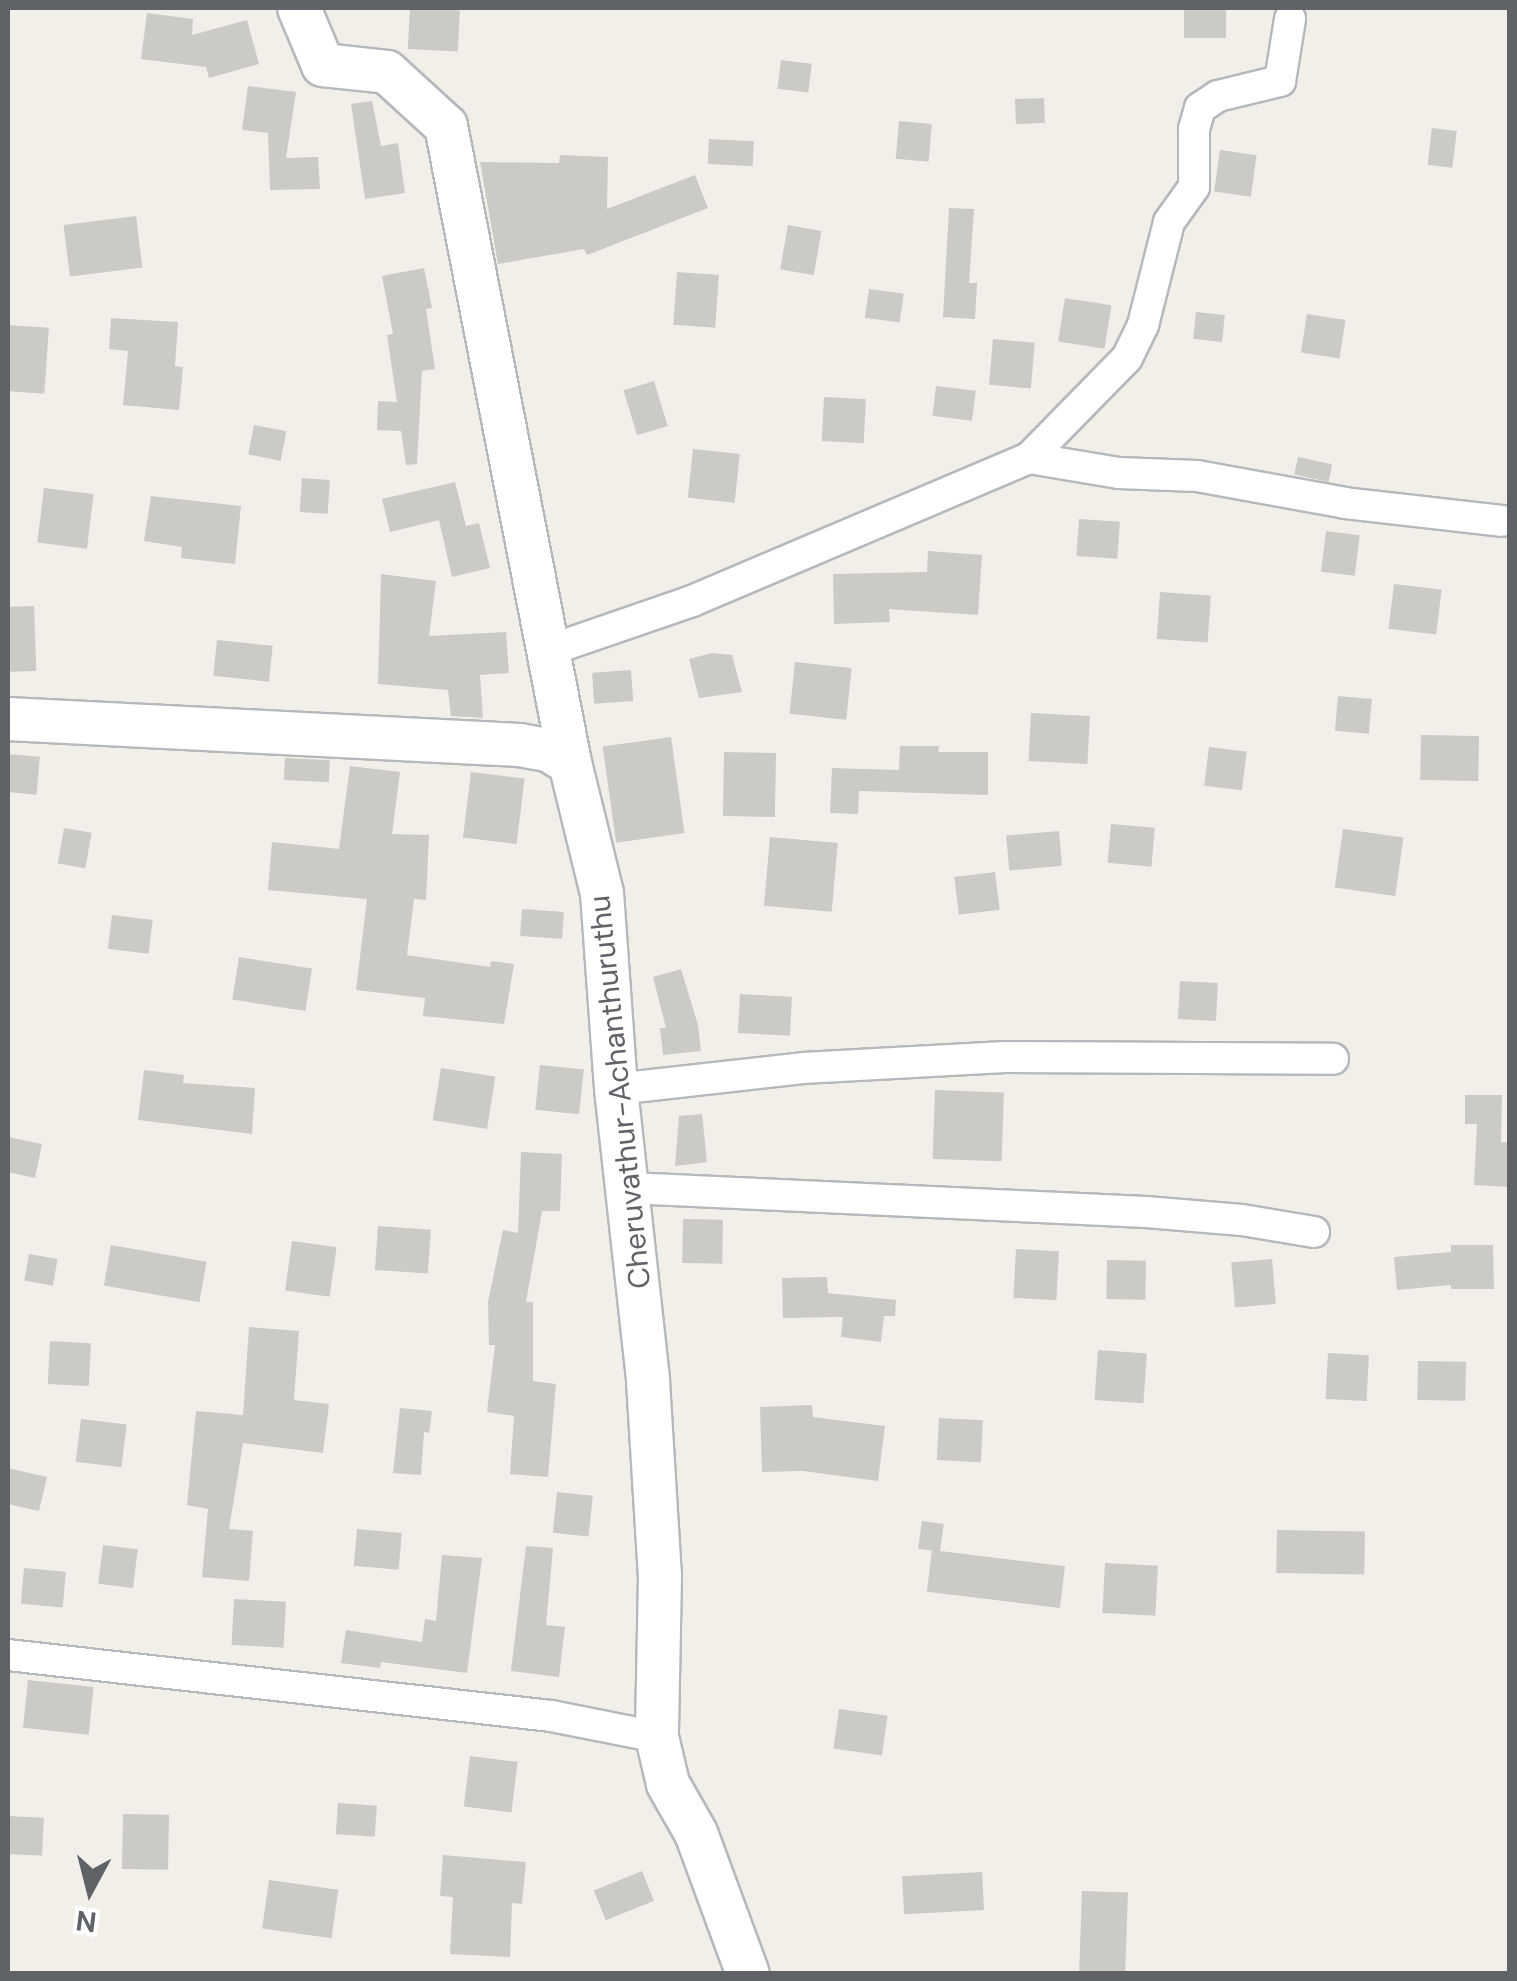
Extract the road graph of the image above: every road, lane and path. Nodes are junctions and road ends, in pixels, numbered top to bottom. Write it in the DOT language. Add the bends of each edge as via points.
graph roads {
  1 [pos="299,8"];
  2 [pos="1290,19"];
  3 [pos="1029,458"];
  4 [pos="1502,521"];
  5 [pos="550,650"];
  6 [pos="8,719"];
  7 [pos="570,763"];
  8 [pos="1333,1059"];
  9 [pos="616,1089"];
  10 [pos="629,1188"];
  11 [pos="1314,1232"];
  12 [pos="8,1655"];
  13 [pos="657,1737"];
  14 [pos="748,1974"];
  1 -- 5 [label="main road, Cheruvathur-Achanthuruthu" via="324,65 387,72 446,126"];
  2 -- 3 [label="street" via="1280,80 1218,96 1200,108 1194,186 1169,222 1144,325 1126,358"];
  3 -- 4 [label="street"];
  3 -- 5 [label="street" via="692,601"];
  5 -- 7 [label="main road, Cheruvathur-Achanthuruthu"];
  6 -- 7 [label="main road" via="519,745"];
  7 -- 9 [label="main road, Cheruvathur-Achanthuruthu" via="602,894"];
  8 -- 9 [label="street" via="1005,1057 802,1068"];
  9 -- 10 [label="main road, Cheruvathur-Achanthuruthu"];
  10 -- 11 [label="street" via="1112,1210"];
  10 -- 13 [label="main road, Cheruvathur-Achanthuruthu" via="660,1575"];
  12 -- 13 [label="street" via="551,1716"];
  13 -- 14 [label="main road, Cheruvathur-Achanthuruthu" via="668,1784 696,1833"];
}
